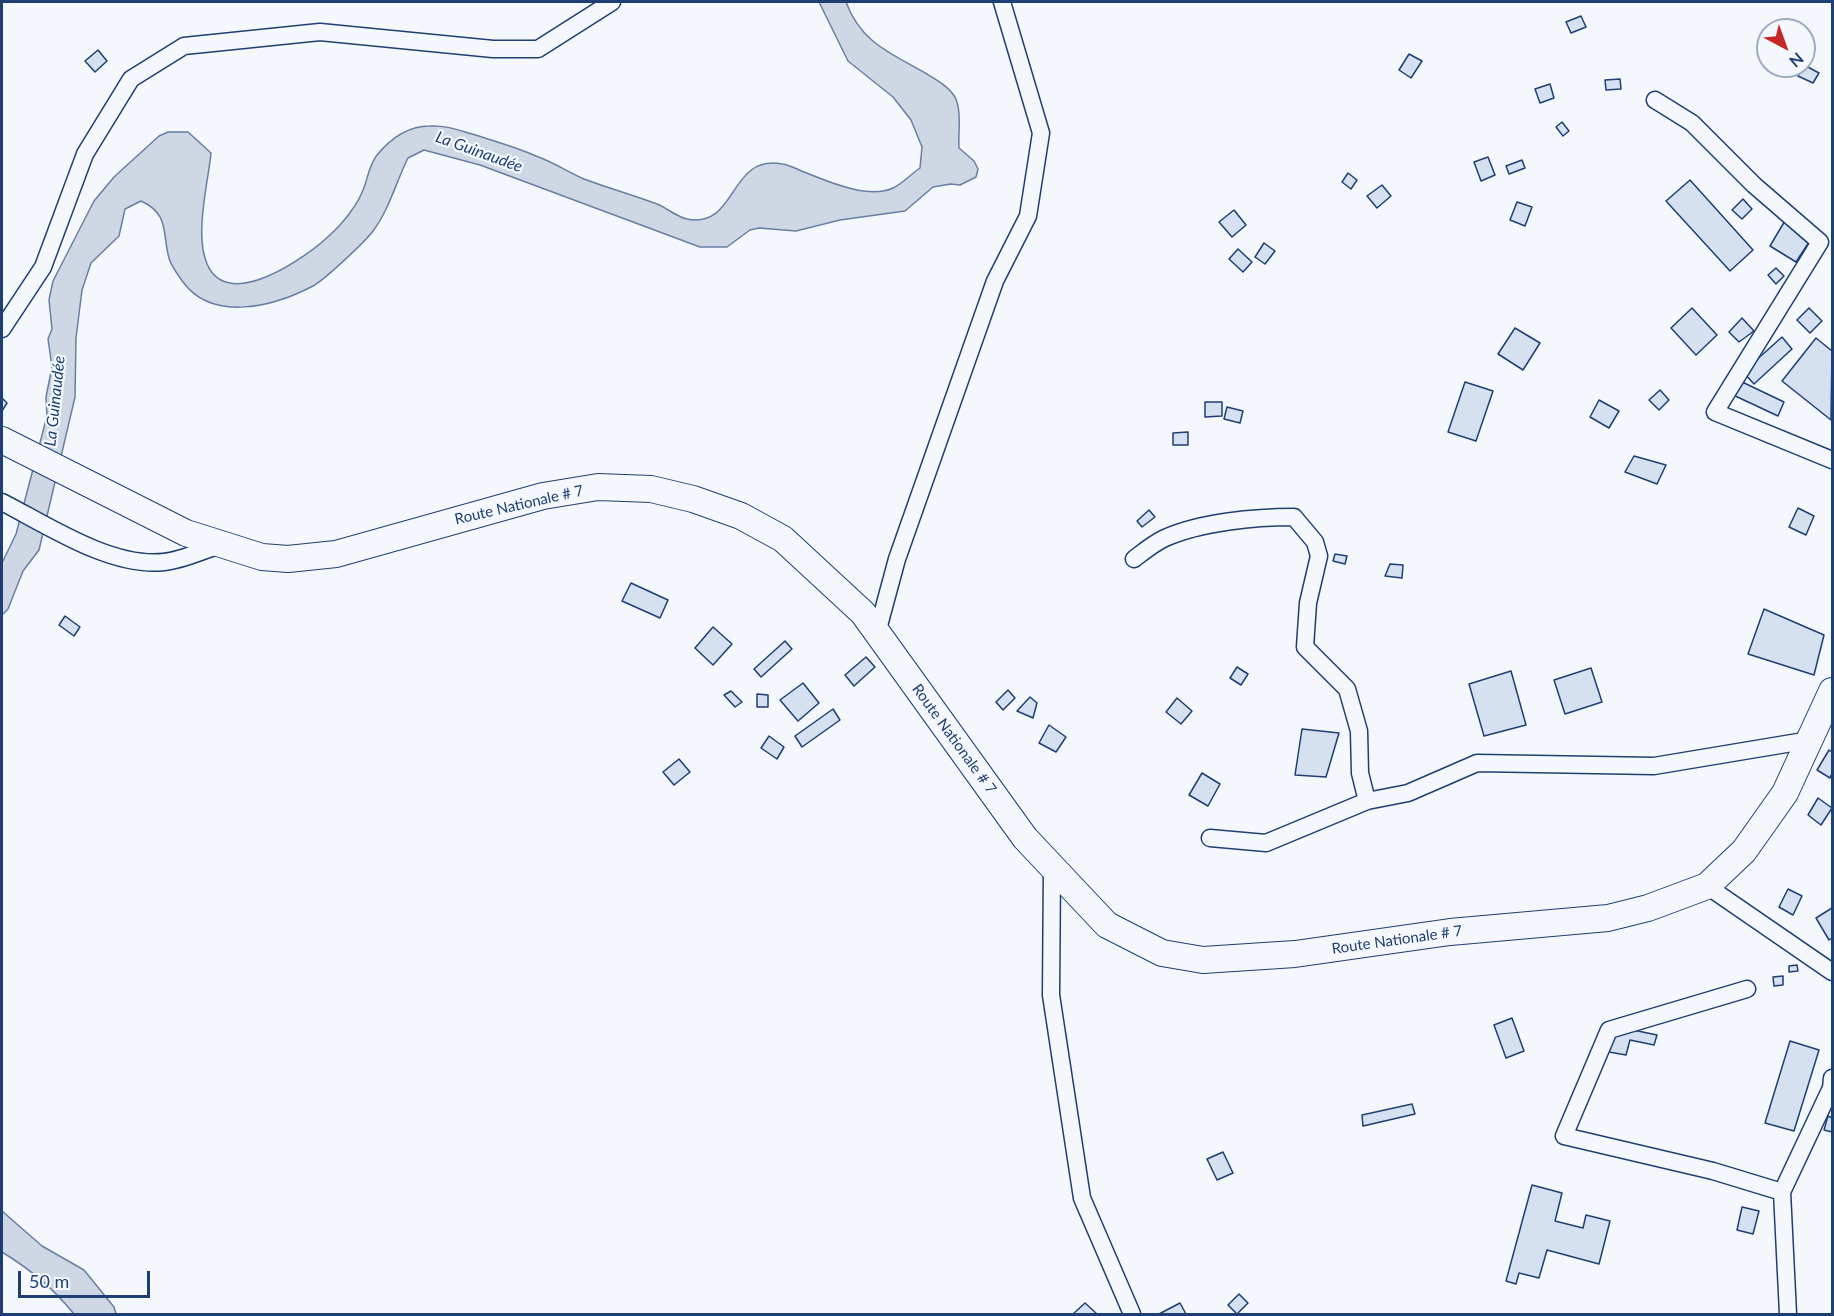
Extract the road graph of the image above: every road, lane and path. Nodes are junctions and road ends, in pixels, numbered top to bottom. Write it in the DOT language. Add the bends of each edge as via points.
graph roads {
  1 [pos="612,2"];
  2 [pos="1002,2"];
  3 [pos="1655,100"];
  4 [pos="2,329"];
  5 [pos="2,440"];
  6 [pos="1833,460"];
  7 [pos="3,503"];
  8 [pos="222,544"];
  9 [pos="1134,559"];
  10 [pos="877,633"];
  11 [pos="1833,691"];
  12 [pos="1810,740"];
  13 [pos="1367,801"];
  14 [pos="1210,838"];
  15 [pos="1052,867"];
  16 [pos="1707,886"];
  17 [pos="1833,972"];
  18 [pos="1747,989"];
  19 [pos="1833,1078"];
  20 [pos="1782,1192"];
  21 [pos="1132,1314"];
  22 [pos="1788,1314"];
  1 -- 4 [label="street" via="538,49 493,49 320,32 184,45 131,79 85,154 43,267"];
  2 -- 10 [label="street" via="1041,133 1028,216 995,281 897,559"];
  3 -- 6 [label="street" via="1692,123 1754,185 1820,242 1714,412"];
  5 -- 8 [label="main road, Route Nationale # 7" via="186,533"];
  7 -- 8 [label="street" via="114,556 139,561 164,562"];
  8 -- 10 [label="main road, Route Nationale # 7" via="262,557 288,559 336,554 543,496 598,487 651,489 741,516 783,539 863,613"];
  9 -- 13 [label="street" via="1163,538 1189,531 1259,517 1294,517 1315,542 1319,556 1308,603 1305,647 1347,689 1359,731 1360,773"];
  10 -- 15 [label="main road, Route Nationale # 7" via="1025,838"];
  11 -- 12 [label="main road, Route Nationale # 7"];
  12 -- 13 [label="street" via="1654,766 1477,763 1408,793"];
  12 -- 16 [label="main road, Route Nationale # 7" via="1772,812 1744,851"];
  13 -- 14 [label="street" via="1266,843"];
  15 -- 16 [label="main road, Route Nationale # 7" via="1107,925 1162,953 1203,960 1295,954 1450,932 1608,918"];
  15 -- 21 [label="street" via="1052,995 1082,1198"];
  16 -- 17 [label="street"];
  18 -- 20 [label="street" via="1609,1030 1564,1137 1713,1171"];
  19 -- 20 [label="street"];
  20 -- 22 [label="street"];
}
